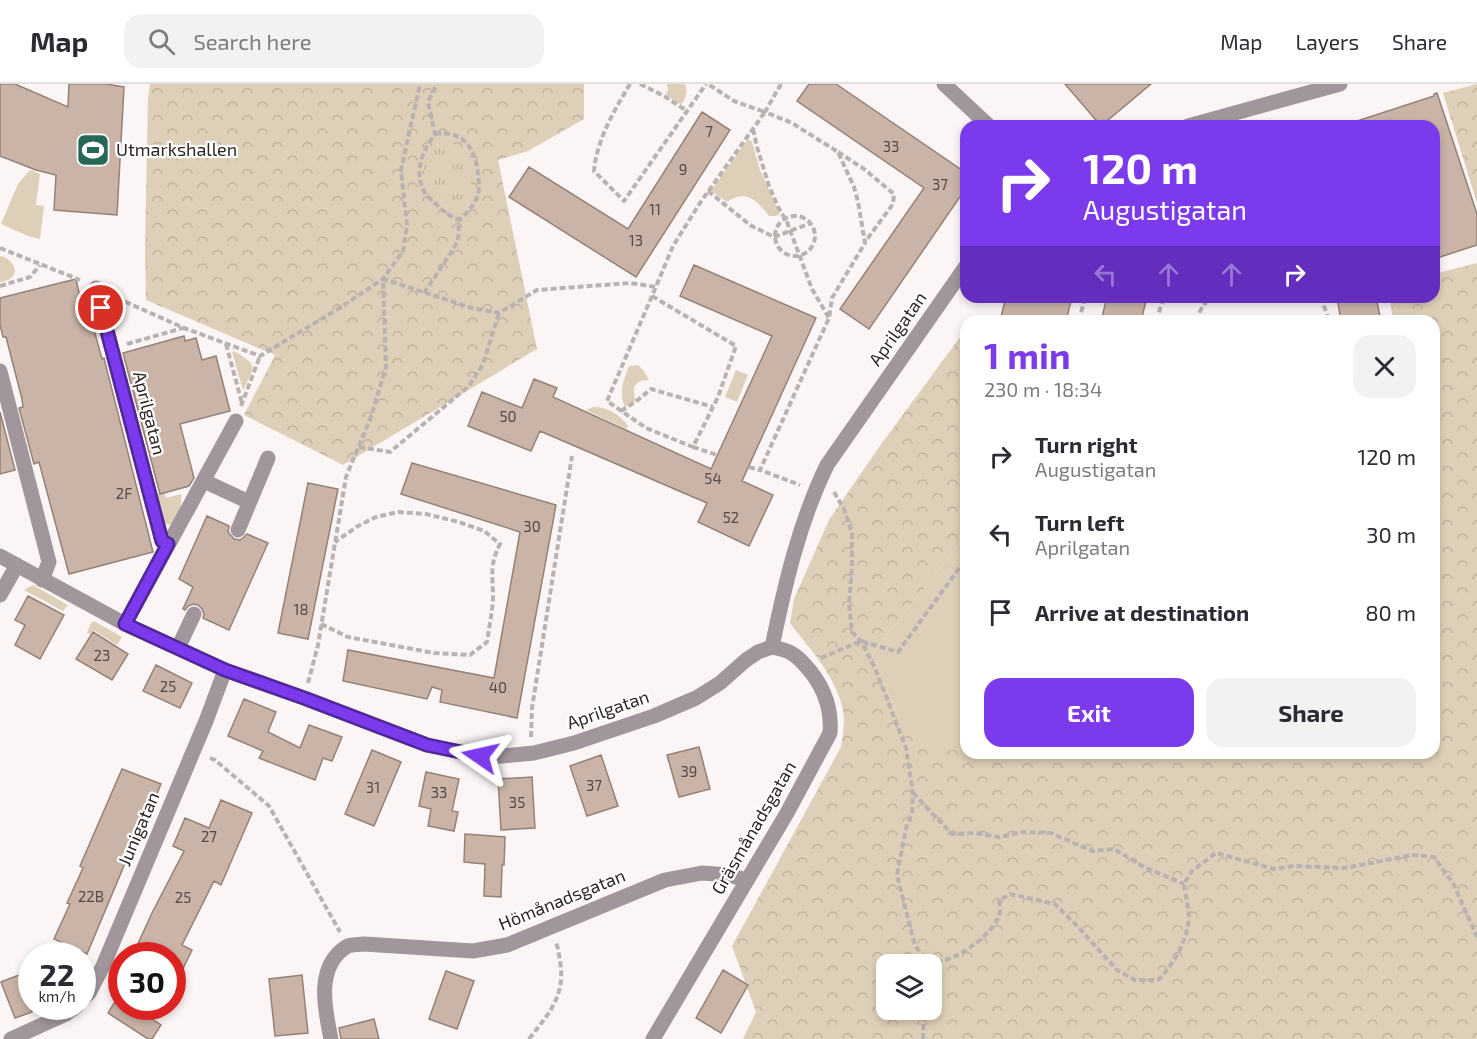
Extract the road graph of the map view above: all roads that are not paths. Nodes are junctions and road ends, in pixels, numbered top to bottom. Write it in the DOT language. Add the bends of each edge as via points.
graph roads {
  1 [pos="944,84"];
  2 [pos="1337,84"];
  3 [pos="982,120"];
  4 [pos="1209,120"];
  5 [pos="960,275"];
  6 [pos="96,288"];
  7 [pos="0,371"];
  8 [pos="236,421"];
  9 [pos="268,458"];
  10 [pos="204,481"];
  11 [pos="249,502"];
  12 [pos="238,530"];
  13 [pos="168,544"];
  14 [pos="0,556"];
  15 [pos="17,565"];
  16 [pos="42,580"];
  17 [pos="0,595"];
  18 [pos="194,614"];
  19 [pos="125,624"];
  20 [pos="772,647"];
  21 [pos="178,648"];
  22 [pos="225,670"];
  23 [pos="746,880"];
  24 [pos="96,980"];
  25 [pos="54,1020"];
  26 [pos="11,1039"];
  27 [pos="331,1039"];
  28 [pos="652,1039"];
  1 -- 3 [label="street"];
  2 -- 4 [label="street"];
  5 -- 20 [label="street, Aprilgatan" via="827,465 793,554"];
  6 -- 13 [label="street, Aprilgatan" via="162,541"];
  7 -- 16 [label="street" via="49,562"];
  8 -- 10 [label="street"];
  9 -- 11 [label="street"];
  10 -- 11 [label="street"];
  10 -- 13 [label="street"];
  11 -- 12 [label="street"];
  13 -- 19 [label="street"];
  14 -- 15 [label="street, Aprilgatan"];
  15 -- 16 [label="street, Aprilgatan"];
  15 -- 17 [label="street"];
  16 -- 19 [label="street, Aprilgatan"];
  18 -- 21 [label="street"];
  19 -- 21 [label="street, Aprilgatan"];
  20 -- 22 [label="street, Aprilgatan" via="746,660 720,683 654,716 574,743 503,756 480,756 427,745"];
  20 -- 23 [label="street, Gräsmånadsgatan" via="796,656 820,685 831,719 830,733"];
  21 -- 22 [label="street, Aprilgatan"];
  22 -- 24 [label="street, Junigatan"];
  23 -- 27 [label="street, Hömånadsgatan" via="702,873 665,880 507,945 473,951 347,946 335,957 324,989"];
  23 -- 28 [label="street, Gräsmånadsgatan"];
  25 -- 26 [label="street"];
}
